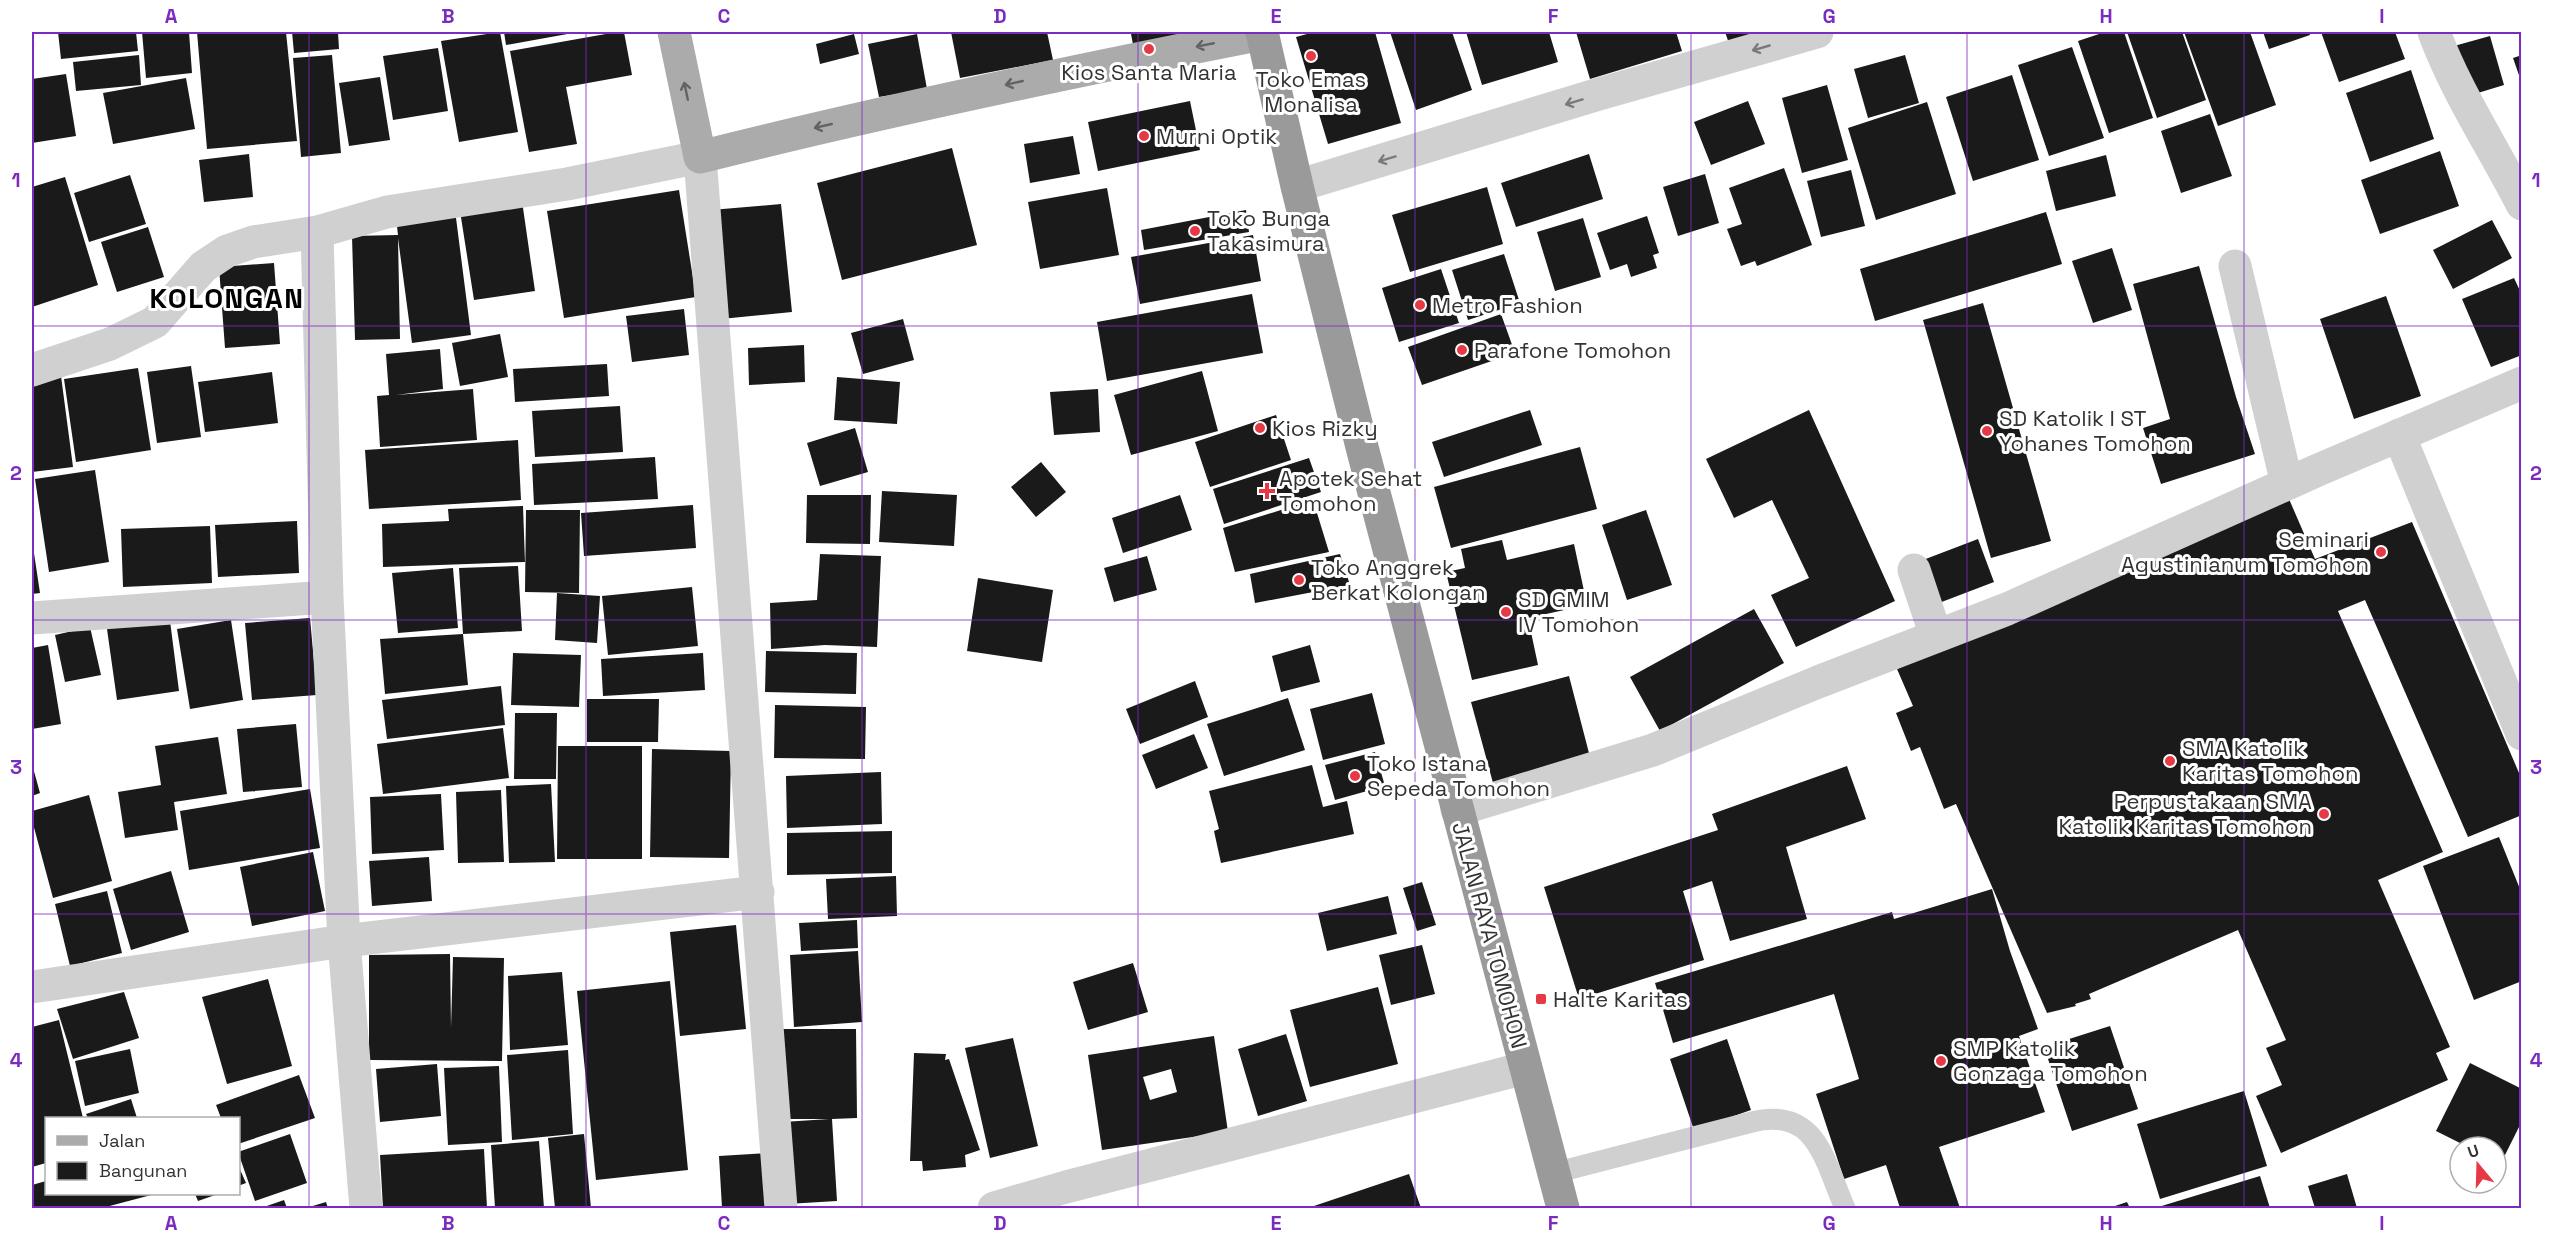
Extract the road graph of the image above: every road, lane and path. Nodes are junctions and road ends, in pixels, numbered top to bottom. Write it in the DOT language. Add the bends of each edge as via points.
graph roads {
  1 [pos="674,32"];
  2 [pos="1817,32"];
  3 [pos="2434,32"];
  4 [pos="1262,33"];
  5 [pos="700,157"];
  6 [pos="1297,186"];
  7 [pos="2522,204"];
  8 [pos="317,232"];
  9 [pos="2235,266"];
  10 [pos="32,370"];
  11 [pos="2522,383"];
  12 [pos="2399,435"];
  13 [pos="2287,484"];
  14 [pos="1914,570"];
  15 [pos="327,597"];
  16 [pos="32,618"];
  17 [pos="1936,636"];
  18 [pos="2522,734"];
  19 [pos="1457,810"];
  20 [pos="758,892"];
  21 [pos="344,940"];
  22 [pos="32,987"];
  23 [pos="1525,1068"];
  24 [pos="1554,1173"];
  25 [pos="366,1209"];
  26 [pos="782,1209"];
  27 [pos="994,1209"];
  28 [pos="1563,1209"];
  29 [pos="1845,1209"];
  5 -- 1 [label="main road, one-way"];
  2 -- 6 [label="street, one-way"];
  3 -- 7 [label="street" via="2463,96"];
  4 -- 5 [label="main road, one-way" via="1021,81"];
  4 -- 6 [label="highway, JALAN RAYA TOMOHON"];
  5 -- 8 [label="street" via="567,184 387,212"];
  5 -- 20 [label="street"];
  6 -- 19 [label="highway, JALAN RAYA TOMOHON"];
  8 -- 10 [label="street" via="227,250 203,267 155,322 110,344"];
  8 -- 15 [label="street"];
  9 -- 13 [label="street"];
  11 -- 12 [label="street"];
  12 -- 13 [label="street"];
  12 -- 18 [label="street"];
  13 -- 17 [label="street" via="2007,609"];
  14 -- 17 [label="street"];
  15 -- 16 [label="street"];
  15 -- 21 [label="street"];
  17 -- 19 [label="street" via="1653,750"];
  19 -- 23 [label="highway, JALAN RAYA TOMOHON"];
  20 -- 21 [label="street"];
  20 -- 26 [label="street"];
  21 -- 22 [label="street"];
  21 -- 25 [label="street"];
  23 -- 24 [label="highway, JALAN RAYA TOMOHON"];
  23 -- 27 [label="street"];
  24 -- 28 [label="highway, JALAN RAYA TOMOHON"];
  24 -- 29 [label="lane" via="1778,1117 1796,1123 1812,1137"];
}
